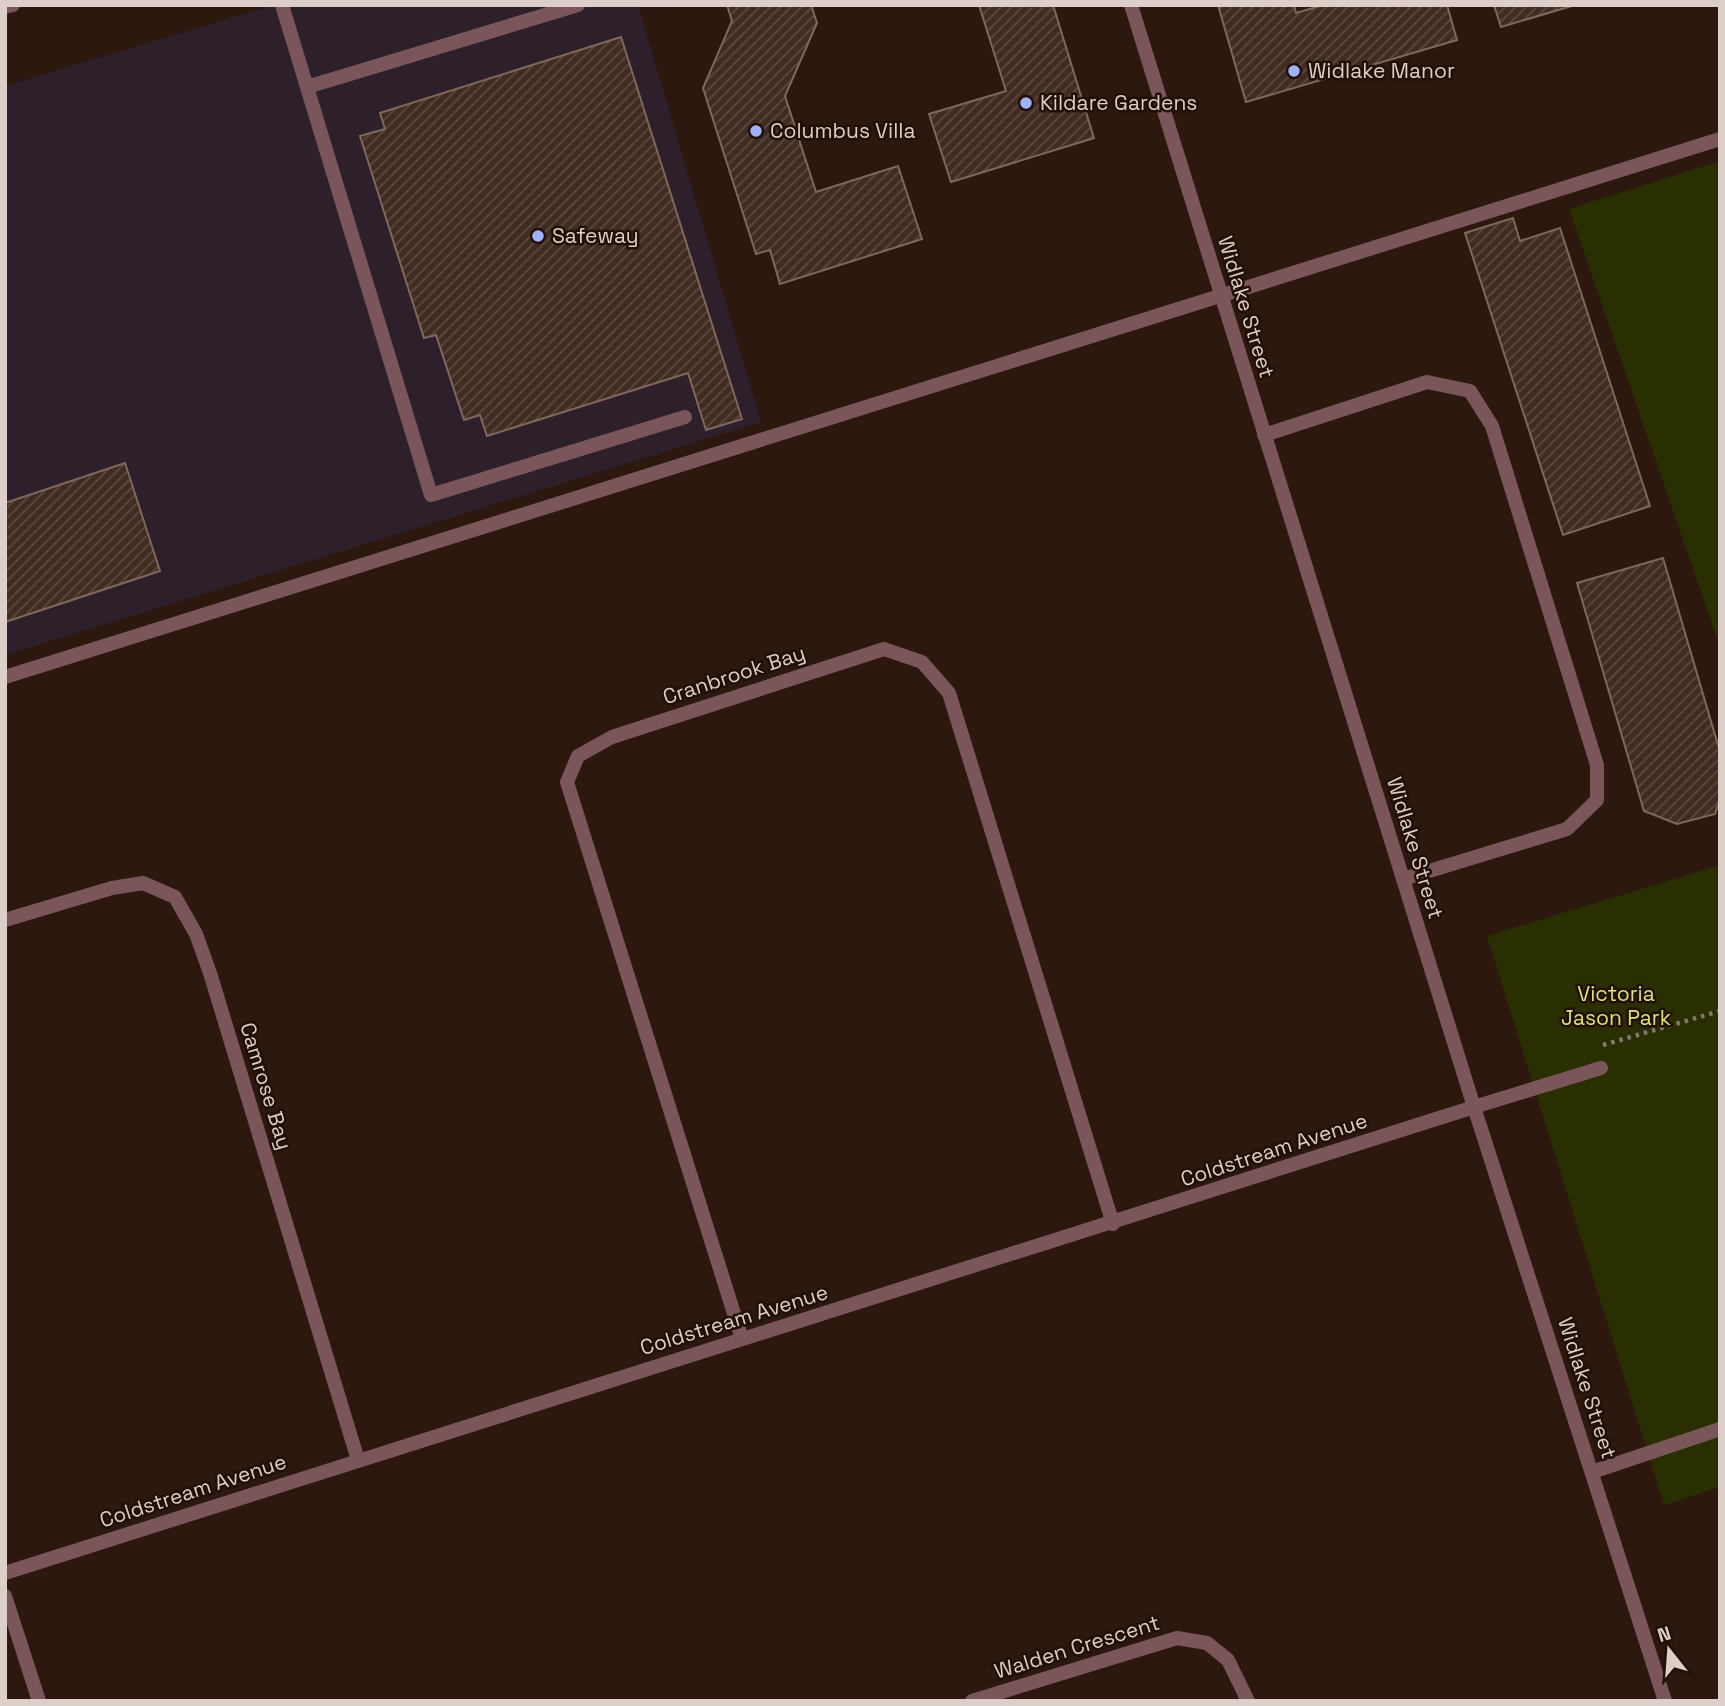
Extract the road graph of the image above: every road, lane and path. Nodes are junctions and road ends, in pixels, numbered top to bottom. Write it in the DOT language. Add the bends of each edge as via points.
graph roads {
  1 [pos="13,5"];
  2 [pos="282,5"];
  3 [pos="578,5"];
  4 [pos="1131,5"];
  5 [pos="5,7"];
  6 [pos="307,87"];
  7 [pos="1720,139"];
  8 [pos="1221,296"];
  9 [pos="685,416"];
  10 [pos="1264,435"];
  11 [pos="5,677"];
  12 [pos="1403,879"];
  13 [pos="5,920"];
  14 [pos="1720,1012"];
  15 [pos="1608,1043"];
  16 [pos="1601,1068"];
  17 [pos="1474,1107"];
  18 [pos="1113,1224"];
  19 [pos="742,1339"];
  20 [pos="1720,1429"];
  21 [pos="358,1461"];
  22 [pos="1592,1472"];
  23 [pos="5,1573"];
  24 [pos="5,1596"];
  25 [pos="39,1701"];
  26 [pos="972,1701"];
  27 [pos="1248,1701"];
  28 [pos="1665,1701"];
  1 -- 5 [label="street"];
  2 -- 6 [label="street"];
  3 -- 6 [label="street"];
  4 -- 8 [label="street, Widlake Street"];
  6 -- 9 [label="street" via="431,495"];
  7 -- 8 [label="street"];
  8 -- 10 [label="street, Widlake Street"];
  8 -- 11 [label="street"];
  10 -- 12 [label="street, Widlake Street"];
  10 -- 12 [label="street" via="1427,382 1470,391 1492,426 1597,765 1597,800 1567,829"];
  12 -- 17 [label="street, Widlake Street"];
  13 -- 21 [label="street, Camrose Bay" via="143,883 175,897 196,933 210,973"];
  14 -- 15 [label="path"];
  16 -- 17 [label="street, Coldstream Avenue"];
  17 -- 18 [label="street, Coldstream Avenue"];
  17 -- 22 [label="street, Widlake Street"];
  18 -- 19 [label="street, Coldstream Avenue"];
  18 -- 19 [label="street, Cranbrook Bay" via="949,693 922,662 884,649 612,737 578,756 567,782"];
  19 -- 21 [label="street, Coldstream Avenue"];
  20 -- 22 [label="street"];
  21 -- 23 [label="street, Coldstream Avenue"];
  22 -- 28 [label="street, Widlake Street"];
  24 -- 25 [label="street"];
  26 -- 27 [label="street, Walden Crescent" via="1177,1638 1207,1643 1228,1660"];
}
